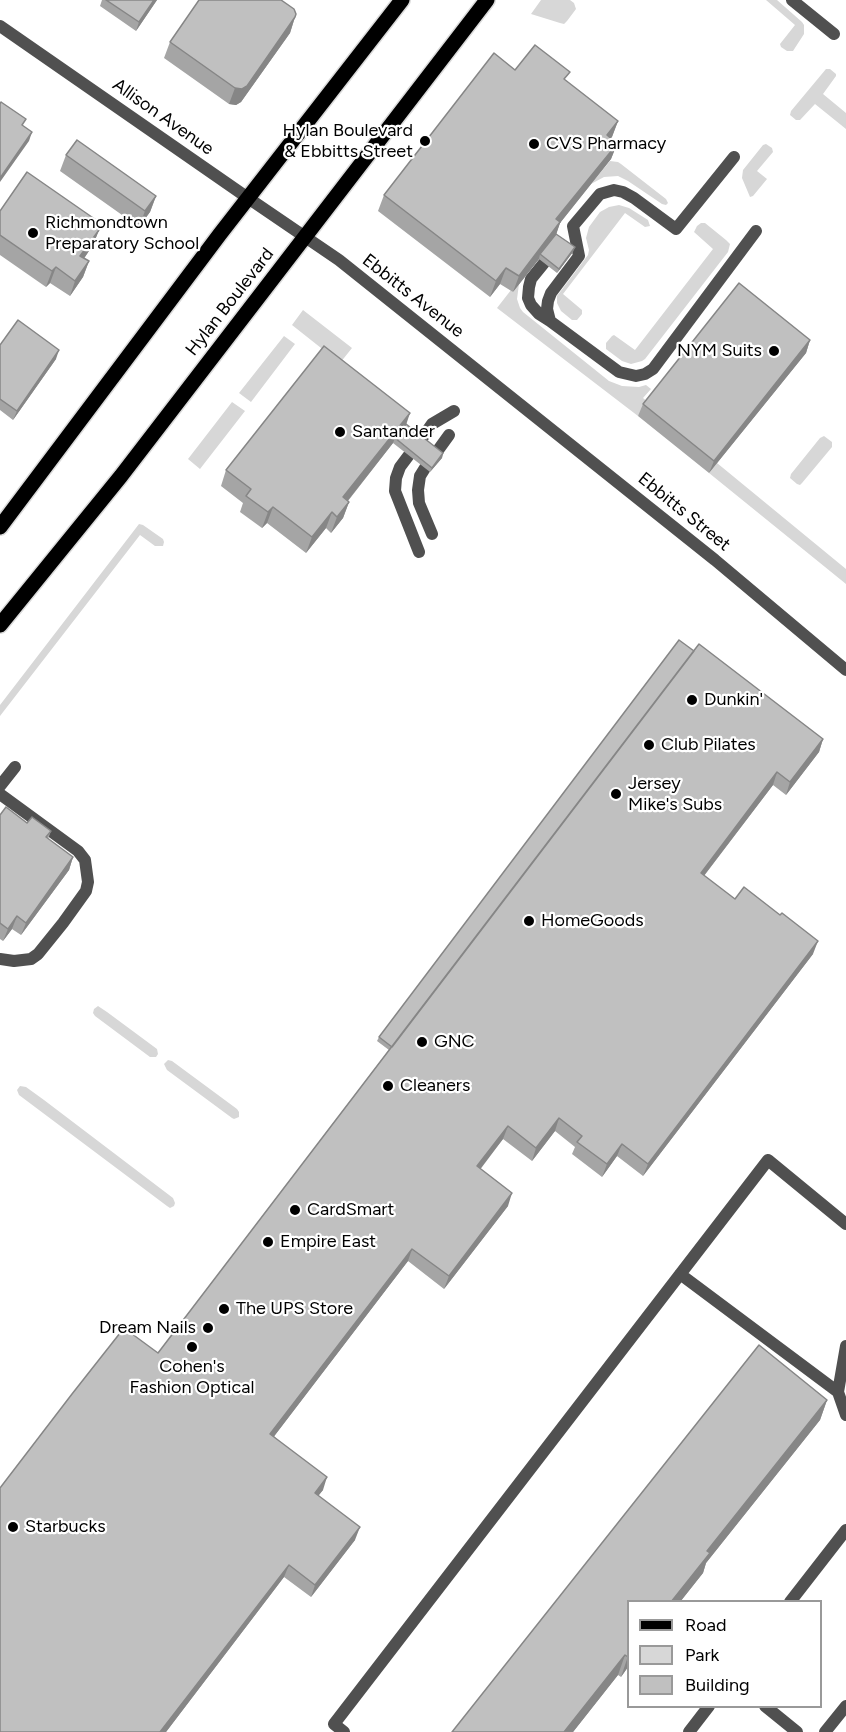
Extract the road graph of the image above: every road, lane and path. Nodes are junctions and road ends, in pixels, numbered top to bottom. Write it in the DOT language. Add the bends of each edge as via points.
graph roads {
  1 [pos="402,0"];
  2 [pos="487,0"];
  3 [pos="792,0"];
  4 [pos="0,26"];
  5 [pos="834,34"];
  6 [pos="734,157"];
  7 [pos="248,198"];
  8 [pos="573,226"];
  9 [pos="756,231"];
  10 [pos="305,238"];
  11 [pos="561,243"];
  12 [pos="544,263"];
  13 [pos="550,321"];
  14 [pos="497,386"];
  15 [pos="454,411"];
  16 [pos="448,435"];
  17 [pos="420,441"];
  18 [pos="436,453"];
  19 [pos="409,455"];
  20 [pos="425,468"];
  21 [pos="3,517"];
  22 [pos="432,534"];
  23 [pos="418,552"];
  24 [pos="0,626"];
  25 [pos="846,670"];
  26 [pos="15,767"];
  27 [pos="0,786"];
  28 [pos="0,794"];
  29 [pos="0,959"];
  30 [pos="846,1224"];
  31 [pos="680,1274"];
  32 [pos="846,1346"];
  33 [pos="838,1392"];
  34 [pos="846,1415"];
  35 [pos="846,1530"];
  36 [pos="792,1600"];
  37 [pos="846,1706"];
  38 [pos="708,1708"];
  39 [pos="766,1708"];
  40 [pos="344,1732"];
  41 [pos="690,1732"];
  42 [pos="797,1732"];
  43 [pos="825,1732"];
  1 -- 7 [label="main road"];
  2 -- 10 [label="main road, Hylan Boulevard"];
  3 -- 5 [label="street"];
  4 -- 7 [label="street, Allison Avenue"];
  6 -- 8 [label="street" via="676,229 634,198 614,190 600,194"];
  7 -- 10 [label="street, Allison Avenue"];
  7 -- 21 [label="main road"];
  8 -- 11 [label="street"];
  8 -- 13 [label="street" via="579,256 551,293 547,309"];
  9 -- 13 [label="street" via="653,369 645,374 619,372"];
  10 -- 14 [label="street, Ebbitts Avenue" via="339,260"];
  10 -- 24 [label="main road, Hylan Boulevard"];
  12 -- 13 [label="street" via="531,279 528,298 539,314"];
  14 -- 25 [label="street, Ebbitts Street"];
  15 -- 17 [label="street" via="432,424"];
  16 -- 18 [label="street"];
  19 -- 23 [label="street" via="400,467 395,490"];
  20 -- 22 [label="street" via="420,476 419,503"];
  26 -- 27 [label="street"];
  28 -- 29 [label="street" via="78,851 85,860 88,882 86,891 38,954 31,959"];
  30 -- 31 [label="street" via="768,1160"];
  31 -- 33 [label="street"];
  31 -- 40 [label="street" via="333,1724"];
  32 -- 33 [label="street"];
  33 -- 34 [label="street"];
  35 -- 36 [label="street"];
  37 -- 43 [label="street"];
  38 -- 41 [label="street"];
  39 -- 42 [label="street"];
}
